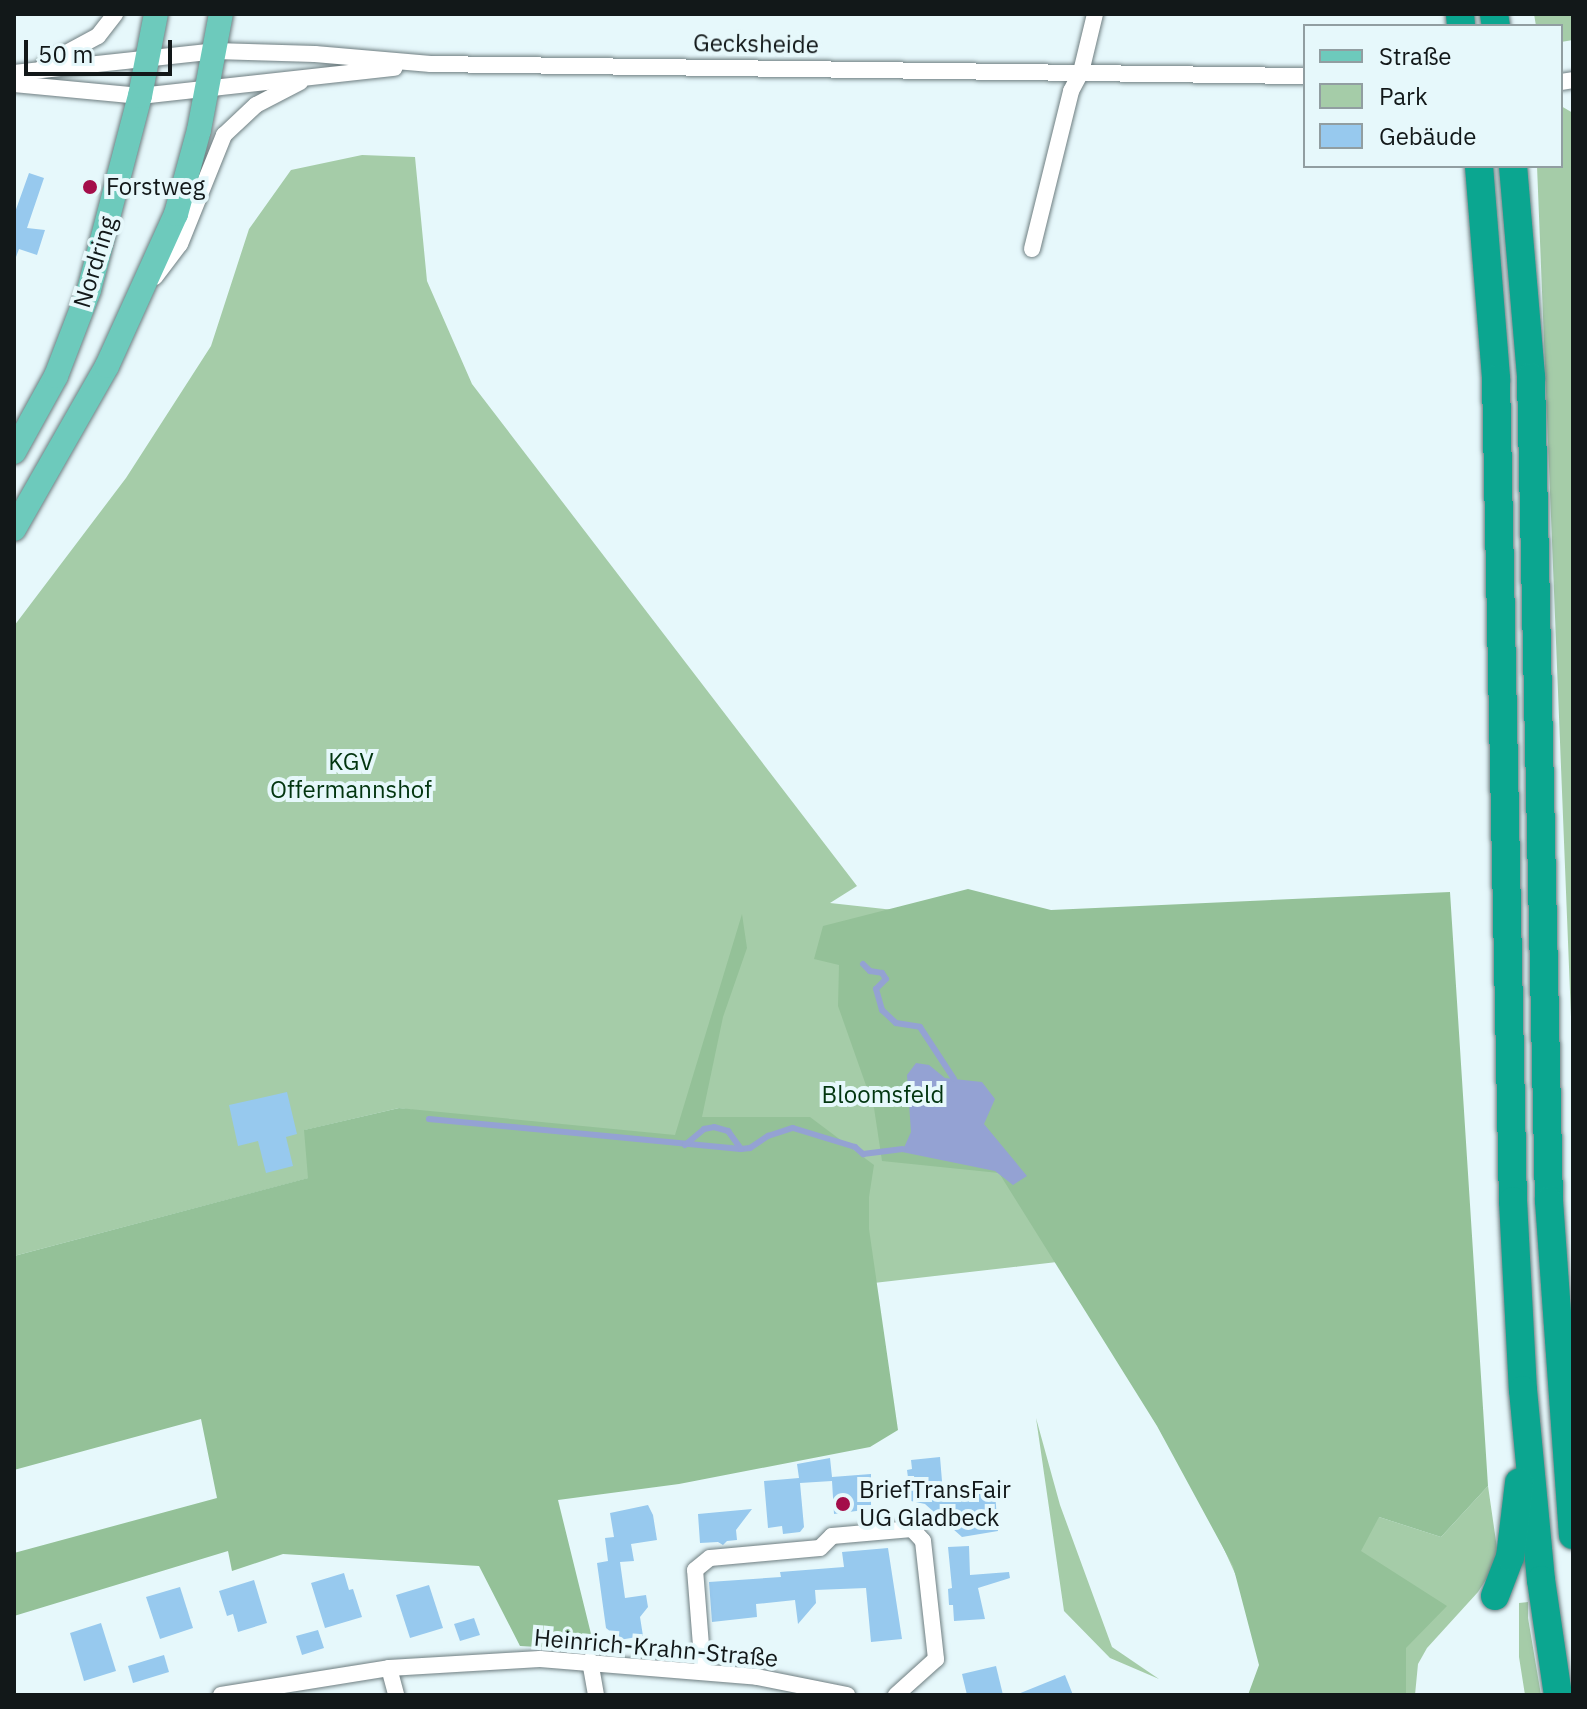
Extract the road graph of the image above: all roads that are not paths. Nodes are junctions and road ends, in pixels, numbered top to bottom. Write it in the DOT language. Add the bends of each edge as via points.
graph roads {
  1 [pos="115,14"];
  2 [pos="156,14"];
  3 [pos="221,14"];
  4 [pos="1095,14"];
  5 [pos="215,51"];
  6 [pos="147,57"];
  7 [pos="431,64"];
  8 [pos="35,69"];
  9 [pos="1081,72"];
  10 [pos="14,73"];
  11 [pos="1303,76"];
  12 [pos="308,78"];
  13 [pos="14,84"];
  14 [pos="208,88"];
  15 [pos="140,96"];
  16 [pos="1479,168"];
  17 [pos="1513,168"];
  18 [pos="1032,249"];
  19 [pos="140,298"];
  20 [pos="14,452"];
  21 [pos="14,529"];
  22 [pos="1523,1390"];
  23 [pos="1573,1535"];
  24 [pos="1495,1596"];
  25 [pos="590,1661"];
  26 [pos="389,1668"];
  27 [pos="703,1671"];
  28 [pos="221,1695"];
  29 [pos="396,1695"];
  30 [pos="596,1695"];
  31 [pos="847,1695"];
  32 [pos="896,1695"];
  33 [pos="1558,1695"];
  1 -- 8 [label="street" via="98,36"];
  2 -- 6 [label="main road, Nordring"];
  3 -- 5 [label="main road, Nordring"];
  4 -- 9 [label="street"];
  5 -- 6 [label="street, Gecksheide"];
  5 -- 7 [label="street, Gecksheide"];
  5 -- 14 [label="main road, Nordring"];
  6 -- 8 [label="street, Gecksheide"];
  6 -- 15 [label="main road, Nordring"];
  7 -- 9 [label="street, Gecksheide"];
  7 -- 12 [label="street, Gecksheide"];
  8 -- 10 [label="street, Gecksheide"];
  9 -- 11 [label="street, Gecksheide"];
  9 -- 18 [label="street" via="1071,91"];
  12 -- 14 [label="street, Gecksheide"];
  12 -- 19 [label="street, Nordring" via="256,105 224,135 180,244"];
  13 -- 15 [label="street, Gecksheide"];
  14 -- 15 [label="street, Gecksheide"];
  14 -- 19 [label="main road, Nordring" via="176,214"];
  15 -- 20 [label="main road, Nordring" via="89,290 56,376"];
  16 -- 22 [label="highway" via="1496,379 1513,1201"];
  17 -- 23 [label="highway" via="1531,377 1549,1201"];
  19 -- 21 [label="main road, Nordring"];
  22 -- 24 [label="highway" via="1510,1557"];
  22 -- 33 [label="highway"];
  25 -- 26 [label="street, Heinrich-Krahn-Straße"];
  25 -- 27 [label="street, Heinrich-Krahn-Straße"];
  25 -- 30 [label="street"];
  26 -- 28 [label="street, Heinrich-Krahn-Straße"];
  26 -- 29 [label="street"];
  27 -- 31 [label="street, Heinrich-Krahn-Straße"];
  27 -- 32 [label="street" via="695,1570 710,1558 820,1548 832,1536 912,1529 923,1541 936,1659"];
}
